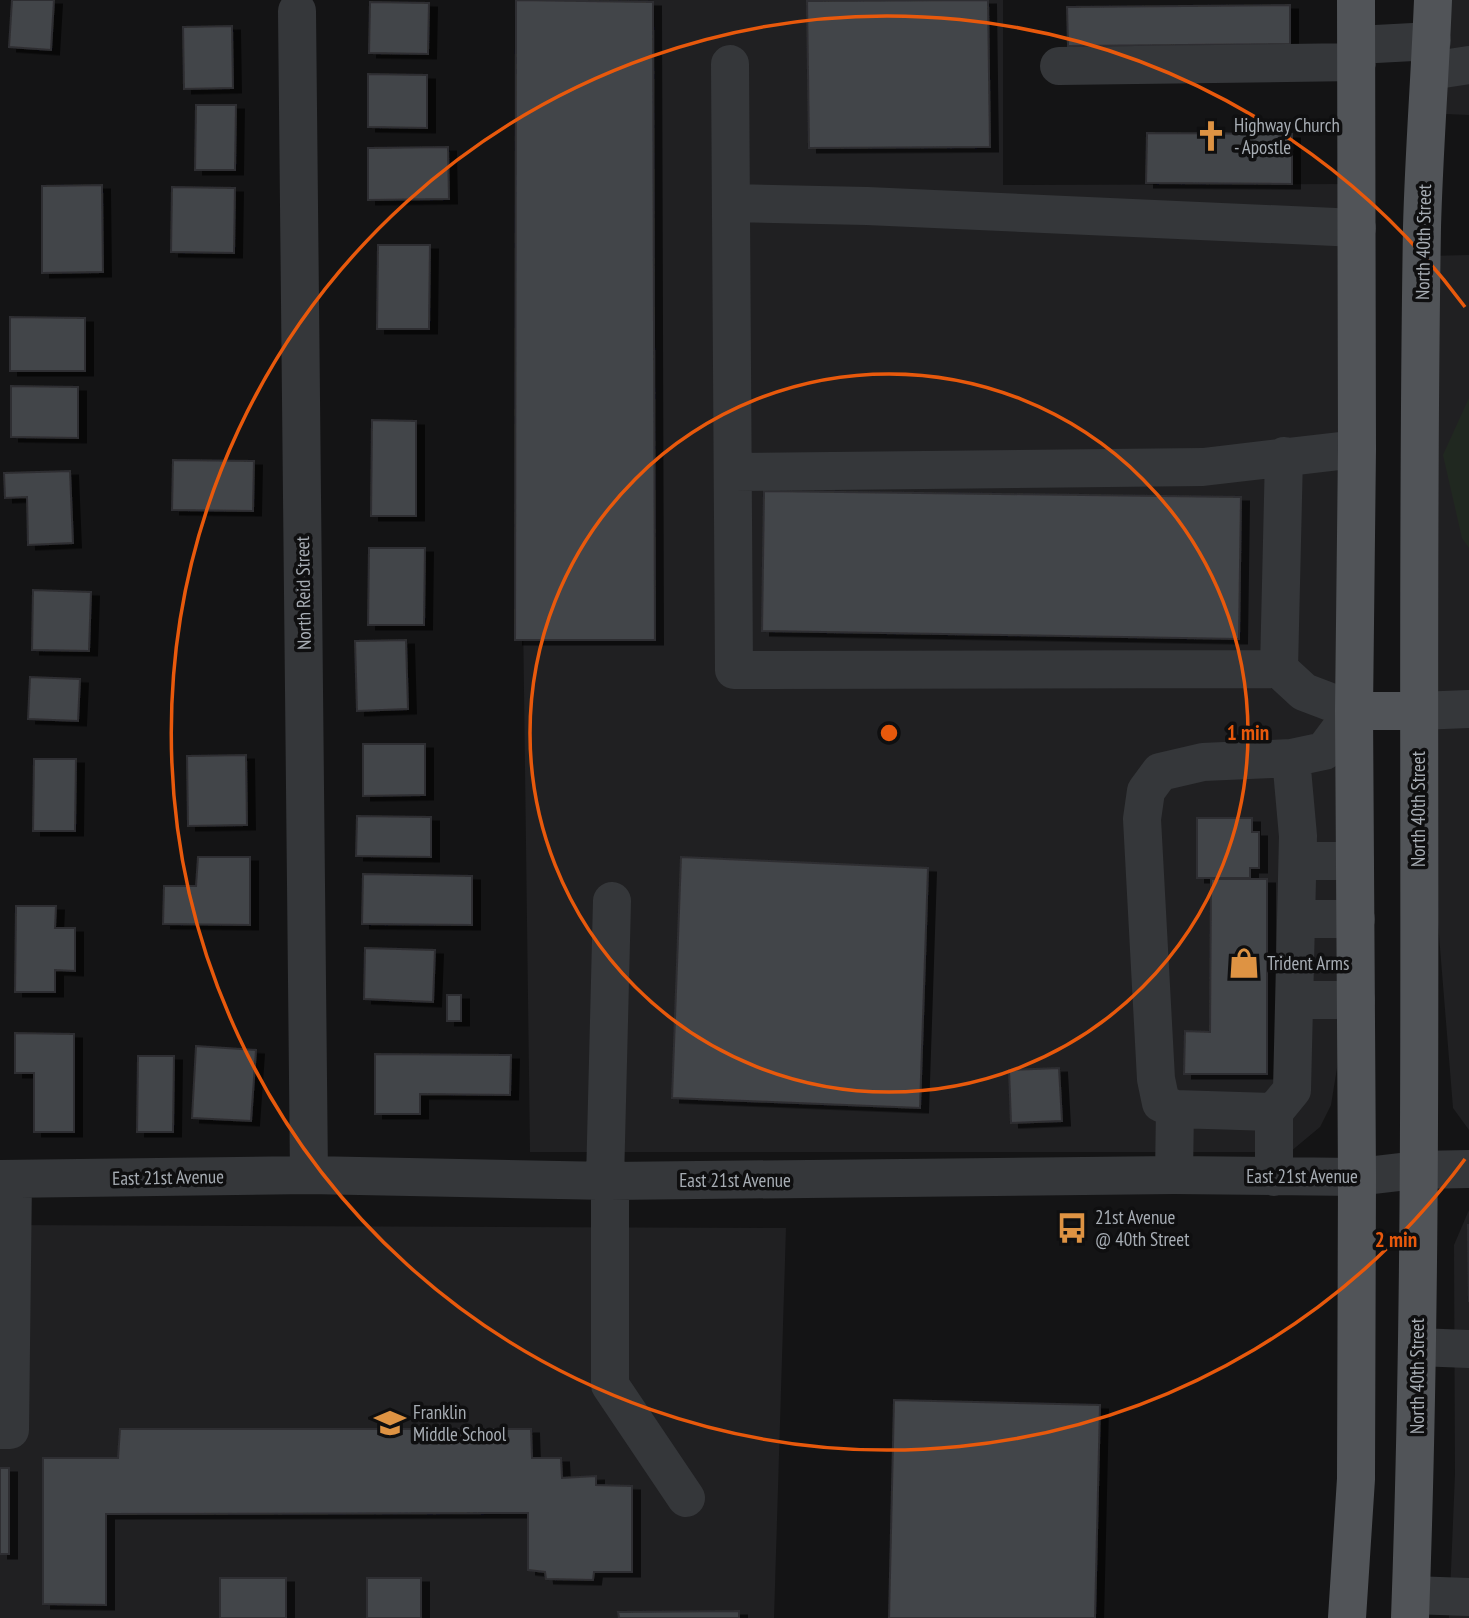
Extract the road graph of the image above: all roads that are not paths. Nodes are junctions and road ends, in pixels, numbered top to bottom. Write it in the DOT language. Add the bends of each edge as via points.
graph roads {
  1 [pos="1356,0"];
  2 [pos="1433,0"];
  3 [pos="297,11"];
  4 [pos="1357,53"];
  5 [pos="1431,56"];
  6 [pos="730,64"];
  7 [pos="1469,65"];
  8 [pos="1059,66"];
  9 [pos="731,203"];
  10 [pos="1357,228"];
  11 [pos="1357,449"];
  12 [pos="1284,456"];
  13 [pos="734,472"];
  14 [pos="1279,668"];
  15 [pos="1469,709"];
  16 [pos="1354,711"];
  17 [pos="1418,711"];
  18 [pos="1291,758"];
  19 [pos="1298,861"];
  20 [pos="1355,861"];
  21 [pos="612,901"];
  22 [pos="1298,919"];
  23 [pos="1356,919"];
  24 [pos="1295,1000"];
  25 [pos="1356,1000"];
  26 [pos="1175,1109"];
  27 [pos="1274,1112"];
  28 [pos="1469,1169"];
  29 [pos="1418,1170"];
  30 [pos="309,1175"];
  31 [pos="1174,1175"];
  32 [pos="1274,1177"];
  33 [pos="1357,1177"];
  34 [pos="6,1179"];
  35 [pos="608,1181"];
  36 [pos="6,1224"];
  37 [pos="6,1283"];
  38 [pos="1417,1348"];
  39 [pos="1469,1349"];
  40 [pos="5,1361"];
  41 [pos="0,1430"];
  42 [pos="686,1498"];
  43 [pos="1469,1597"];
  44 [pos="1410,1607"];
  45 [pos="1347,1618"];
  1 -- 4 [label="main road"];
  2 -- 5 [label="main road, North 40th Street"];
  3 -- 30 [label="street, North Reid Street"];
  4 -- 5 [label="street"];
  4 -- 8 [label="street"];
  4 -- 10 [label="main road"];
  5 -- 7 [label="street"];
  5 -- 17 [label="main road, North 40th Street" via="1422,222"];
  6 -- 9 [label="street"];
  9 -- 10 [label="street"];
  9 -- 13 [label="street"];
  10 -- 11 [label="main road"];
  11 -- 12 [label="street"];
  11 -- 16 [label="main road"];
  12 -- 13 [label="street" via="1203,467"];
  12 -- 14 [label="street"];
  13 -- 14 [label="street" via="734,670"];
  14 -- 16 [label="street" via="1304,692"];
  15 -- 17 [label="street"];
  16 -- 17 [label="main road"];
  16 -- 18 [label="street" via="1324,751"];
  16 -- 20 [label="main road"];
  17 -- 29 [label="main road, North 40th Street"];
  18 -- 19 [label="street"];
  18 -- 26 [label="street" via="1203,762 1160,772 1146,791 1142,819 1156,1079 1161,1103"];
  19 -- 20 [label="street"];
  19 -- 22 [label="street"];
  20 -- 23 [label="main road"];
  21 -- 35 [label="street"];
  22 -- 23 [label="street"];
  22 -- 24 [label="street"];
  23 -- 25 [label="main road"];
  24 -- 25 [label="street"];
  24 -- 27 [label="street" via="1292,1090"];
  25 -- 33 [label="main road"];
  26 -- 27 [label="street"];
  26 -- 31 [label="street"];
  27 -- 32 [label="street"];
  28 -- 29 [label="street, East 21st Avenue"];
  29 -- 33 [label="street, East 21st Avenue"];
  29 -- 38 [label="main road, North 40th Street"];
  30 -- 34 [label="street, East 21st Avenue"];
  30 -- 35 [label="street, East 21st Avenue"];
  31 -- 32 [label="street, East 21st Avenue"];
  31 -- 35 [label="street, East 21st Avenue"];
  32 -- 33 [label="street, East 21st Avenue"];
  33 -- 45 [label="main road" via="1356,1479"];
  34 -- 36 [label="street"];
  35 -- 42 [label="street" via="611,1385"];
  36 -- 37 [label="street"];
  37 -- 40 [label="street"];
  38 -- 39 [label="street"];
  38 -- 44 [label="main road, North 40th Street"];
  40 -- 41 [label="street" via="10,1430"];
  43 -- 44 [label="street"];
}
